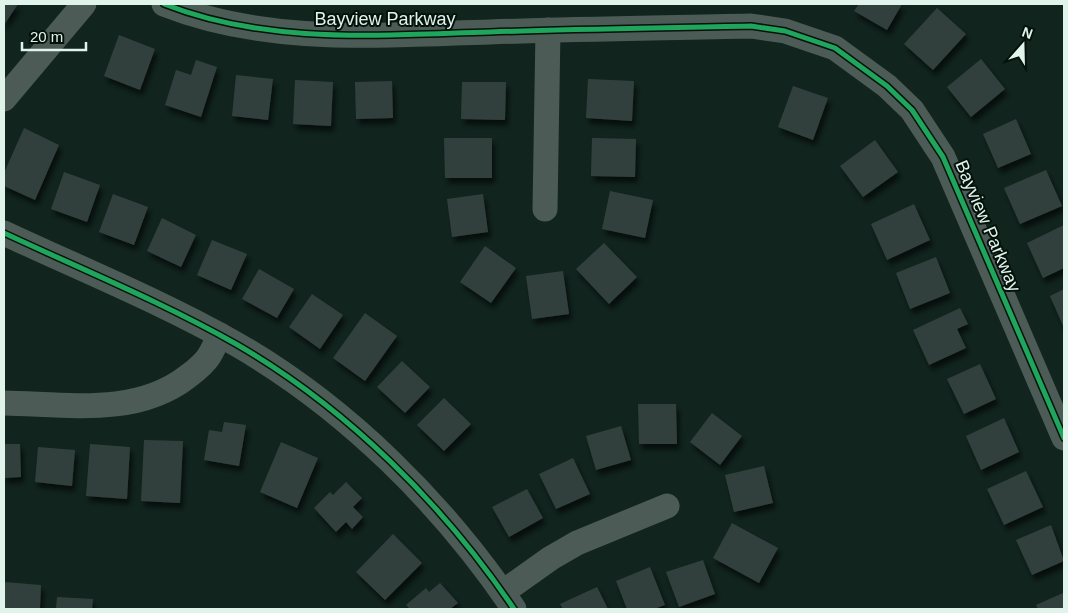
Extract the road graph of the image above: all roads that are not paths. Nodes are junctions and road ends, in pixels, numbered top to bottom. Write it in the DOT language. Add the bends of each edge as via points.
graph roads {
  1 [pos="84,4"];
  2 [pos="164,4"];
  3 [pos="548,30"];
  4 [pos="4,99"];
  5 [pos="545,209"];
  6 [pos="4,233"];
  7 [pos="220,335"];
  8 [pos="4,403"];
  9 [pos="1064,438"];
  10 [pos="667,506"];
  11 [pos="508,601"];
  1 -- 4 [label="street"];
  2 -- 3 [label="street, Bayview Parkway" via="238,26 284,32 378,35"];
  3 -- 5 [label="street"];
  3 -- 9 [label="street, Bayview Parkway" via="758,27 785,31 835,48 886,86 912,110 943,157"];
  6 -- 7 [label="street"];
  7 -- 8 [label="street" via="209,357 196,370 152,397 106,406"];
  7 -- 11 [label="street" via="307,392 375,448 441,515"];
  10 -- 11 [label="street" via="577,543 551,558"];
}
